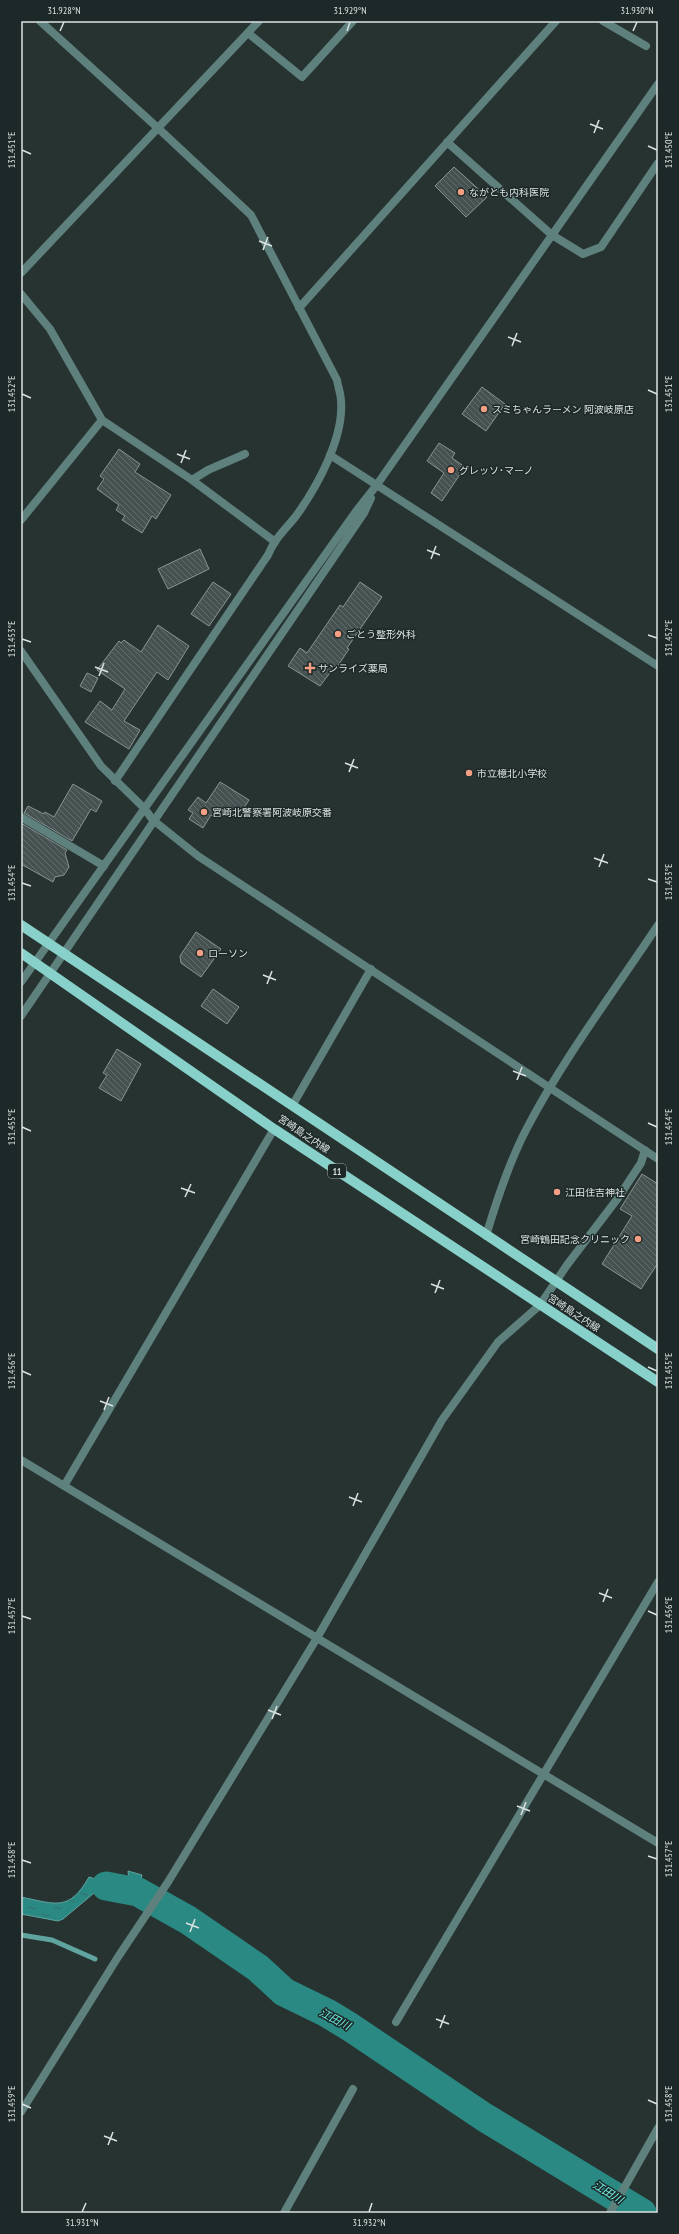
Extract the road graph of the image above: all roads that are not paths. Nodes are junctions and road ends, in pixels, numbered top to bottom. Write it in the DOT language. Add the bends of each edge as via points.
graph roads {
  1 [pos="40,21"];
  2 [pos="259,21"];
  3 [pos="353,21"];
  4 [pos="556,21"];
  5 [pos="607,22"];
  6 [pos="248,33"];
  7 [pos="646,46"];
  8 [pos="658,84"];
  9 [pos="159,129"];
  10 [pos="447,142"];
  11 [pos="658,163"];
  12 [pos="552,236"];
  13 [pos="21,274"];
  14 [pos="21,294"];
  15 [pos="299,308"];
  16 [pos="102,420"];
  17 [pos="245,454"];
  18 [pos="330,455"];
  19 [pos="192,480"];
  20 [pos="376,486"];
  21 [pos="21,520"];
  22 [pos="274,541"];
  23 [pos="21,651"];
  24 [pos="658,666"];
  25 [pos="115,781"];
  26 [pos="144,808"];
  27 [pos="21,817"];
  28 [pos="154,820"];
  29 [pos="104,866"];
  30 [pos="21,925"];
  31 [pos="658,925"];
  32 [pos="49,944"];
  33 [pos="21,953"];
  34 [pos="63,954"];
  35 [pos="36,963"];
  36 [pos="371,969"];
  37 [pos="51,973"];
  38 [pos="21,982"];
  39 [pos="21,1016"];
  40 [pos="549,1088"];
  41 [pos="292,1106"];
  42 [pos="274,1129"];
  43 [pos="645,1150"];
  44 [pos="658,1159"];
  45 [pos="486,1236"];
  46 [pos="556,1282"];
  47 [pos="540,1305"];
  48 [pos="658,1349"];
  49 [pos="658,1382"];
  50 [pos="21,1460"];
  51 [pos="64,1486"];
  52 [pos="658,1582"];
  53 [pos="317,1638"];
  54 [pos="542,1775"];
  55 [pos="658,1844"];
  56 [pos="396,2022"];
  57 [pos="353,2089"];
  58 [pos="21,2112"];
  59 [pos="658,2128"];
  60 [pos="284,2213"];
  61 [pos="610,2213"];
  1 -- 9 [label="street"];
  2 -- 6 [label="street"];
  3 -- 6 [label="street" via="302,77"];
  4 -- 10 [label="street"];
  5 -- 7 [label="street"];
  6 -- 9 [label="street"];
  8 -- 12 [label="street"];
  9 -- 13 [label="street"];
  9 -- 15 [label="street" via="251,215"];
  10 -- 12 [label="street"];
  10 -- 15 [label="street"];
  11 -- 12 [label="street" via="601,247 583,254"];
  12 -- 20 [label="street"];
  14 -- 16 [label="street" via="50,329"];
  15 -- 18 [label="street" via="337,380 340,394 341,412"];
  16 -- 19 [label="street"];
  16 -- 21 [label="street"];
  17 -- 19 [label="street"];
  18 -- 20 [label="street"];
  18 -- 22 [label="street" via="309,498"];
  19 -- 22 [label="street"];
  20 -- 24 [label="street"];
  20 -- 26 [label="street"];
  20 -- 28 [label="street" via="364,513"];
  22 -- 25 [label="street" via="268,555"];
  23 -- 25 [label="street" via="101,766"];
  25 -- 26 [label="street"];
  26 -- 28 [label="street"];
  26 -- 29 [label="street"];
  27 -- 29 [label="street"];
  28 -- 34 [label="street"];
  28 -- 36 [label="street" via="198,856"];
  29 -- 32 [label="street"];
  30 -- 32 [label="main road, 宮崎島之内線"];
  31 -- 40 [label="street"];
  32 -- 34 [label="main road, 宮崎島之内線"];
  32 -- 35 [label="street"];
  33 -- 35 [label="main road, 宮崎島之内線 / 11"];
  34 -- 37 [label="street"];
  34 -- 41 [label="main road, 宮崎島之内線"];
  35 -- 37 [label="main road, 宮崎島之内線 / 11"];
  35 -- 38 [label="street"];
  36 -- 40 [label="street"];
  36 -- 41 [label="street"];
  37 -- 39 [label="street"];
  37 -- 42 [label="main road, 宮崎島之内線 / 11"];
  40 -- 43 [label="street"];
  40 -- 45 [label="street" via="508,1169"];
  41 -- 45 [label="main road, 宮崎島之内線"];
  42 -- 47 [label="main road, 宮崎島之内線 / 11"];
  42 -- 51 [label="street"];
  43 -- 44 [label="street"];
  43 -- 46 [label="street" via="641,1163 618,1198"];
  45 -- 46 [label="main road, 宮崎島之内線"];
  46 -- 47 [label="street"];
  46 -- 48 [label="main road, 宮崎島之内線"];
  47 -- 49 [label="main road, 宮崎島之内線 / 11"];
  47 -- 53 [label="street" via="498,1342 442,1420"];
  50 -- 51 [label="street"];
  51 -- 53 [label="street"];
  52 -- 54 [label="street"];
  53 -- 54 [label="street"];
  53 -- 58 [label="street" via="162,1891"];
  54 -- 55 [label="street"];
  54 -- 56 [label="street"];
  57 -- 60 [label="street"];
  59 -- 61 [label="street"];
}
